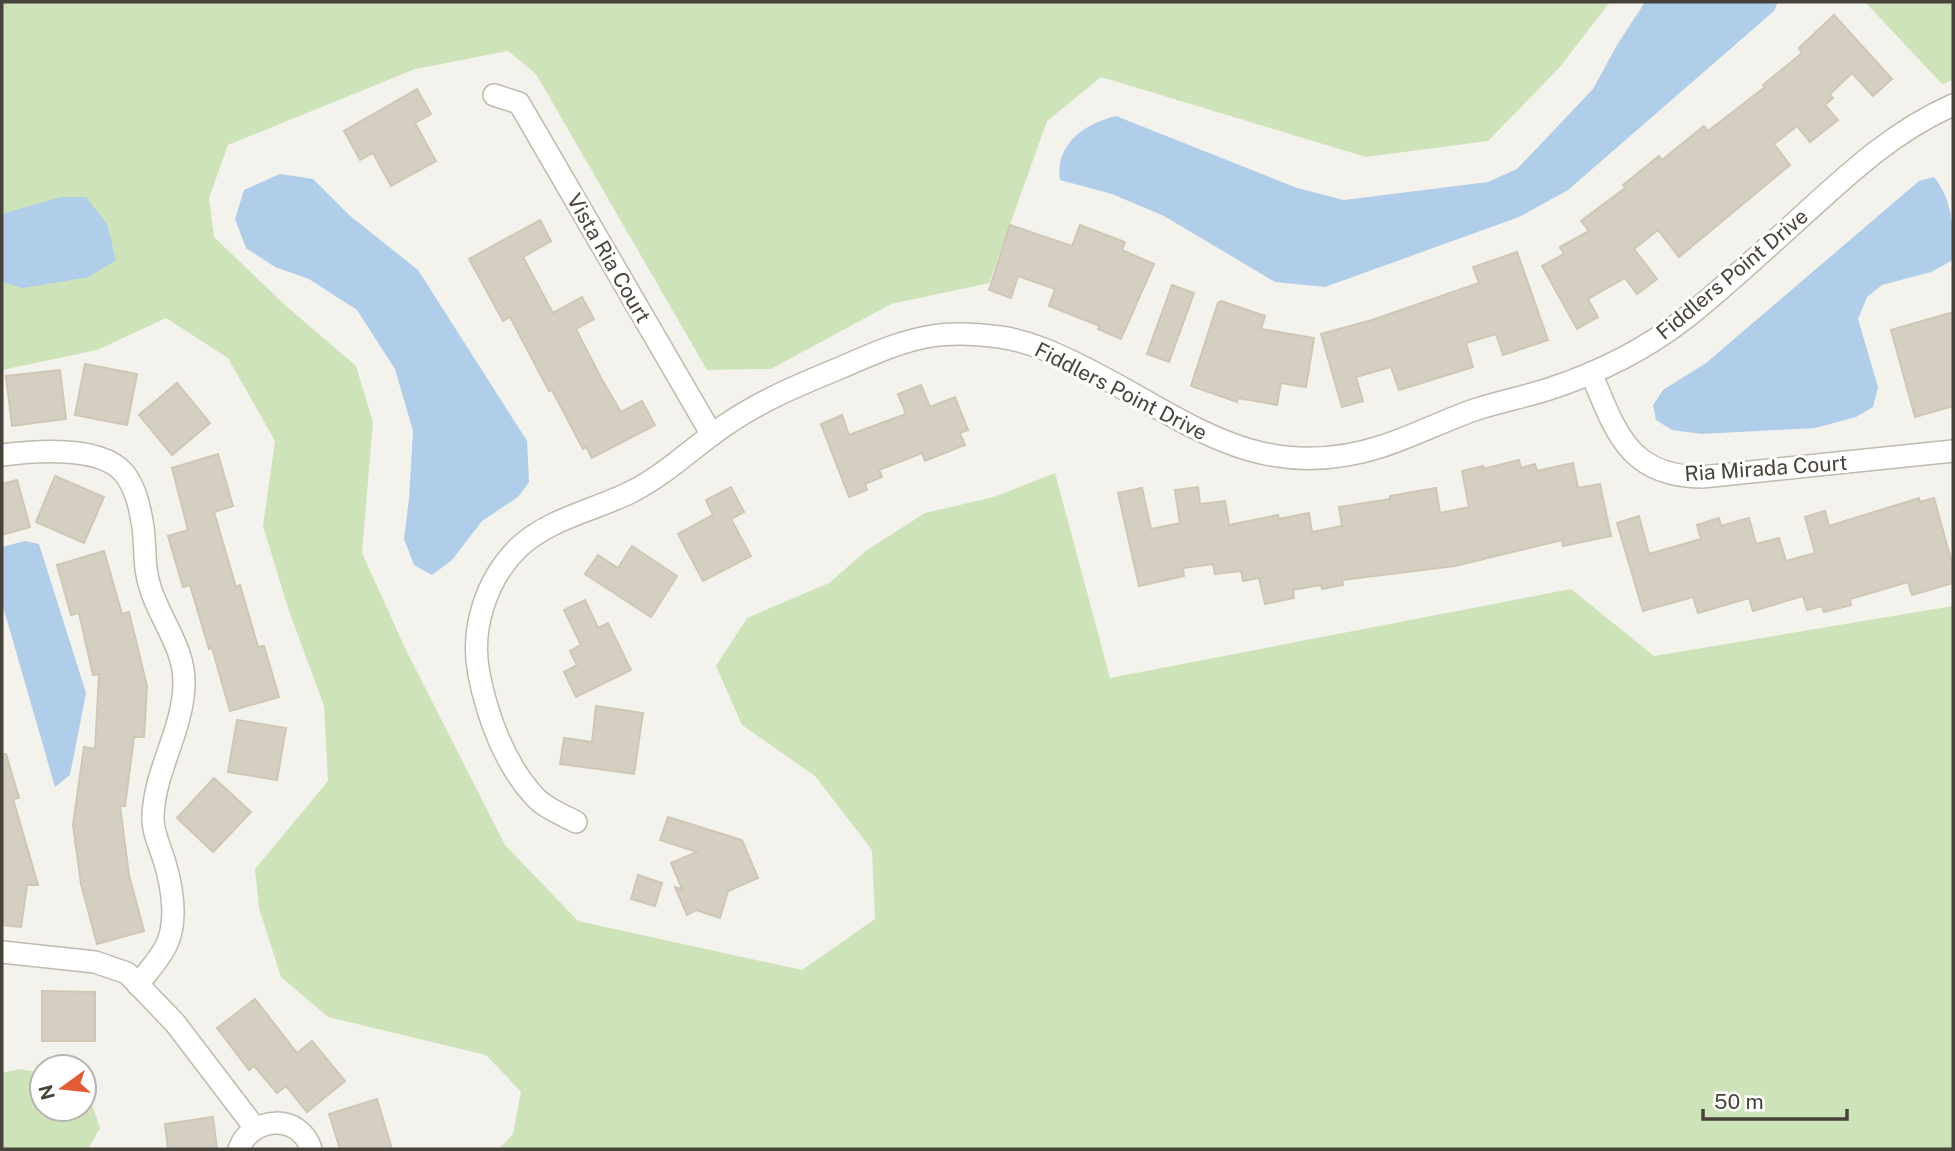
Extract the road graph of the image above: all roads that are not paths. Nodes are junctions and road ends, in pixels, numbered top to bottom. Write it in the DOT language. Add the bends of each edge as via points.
graph roads {
  1 [pos="494,95"];
  2 [pos="1953,105"];
  3 [pos="1591,373"];
  4 [pos="712,435"];
  5 [pos="1953,451"];
  6 [pos="2,456"];
  7 [pos="576,822"];
  8 [pos="2,952"];
  9 [pos="138,985"];
  10 [pos="255,1128"];
  11 [pos="239,1149"];
  12 [pos="311,1149"];
  1 -- 4 [label="street, Vista Ria Court" via="519,103"];
  2 -- 3 [label="street, Fiddlers Point Drive" via="1875,151 1685,318"];
  3 -- 4 [label="street, Fiddlers Point Drive" via="1384,445 1350,454 1289,458 1229,445 1033,345 973,333 938,335 912,340 798,385"];
  3 -- 5 [label="street, Ria Mirada Court" via="1628,449 1661,472 1681,477"];
  4 -- 7 [label="street, Fiddlers Point Drive" via="634,491 537,533 500,570 487,593 478,631 478,671 502,746 537,801"];
  6 -- 9 [label="street" via="76,452 123,471 138,498 151,591 178,649 184,682 179,725 155,793 153,821 168,874 173,914 166,945"];
  8 -- 9 [label="street" via="94,962 127,973"];
  9 -- 10 [label="street" via="176,1023"];
  10 -- 11 [label="street"];
  10 -- 12 [label="street" via="279,1122 292,1126"];
}
